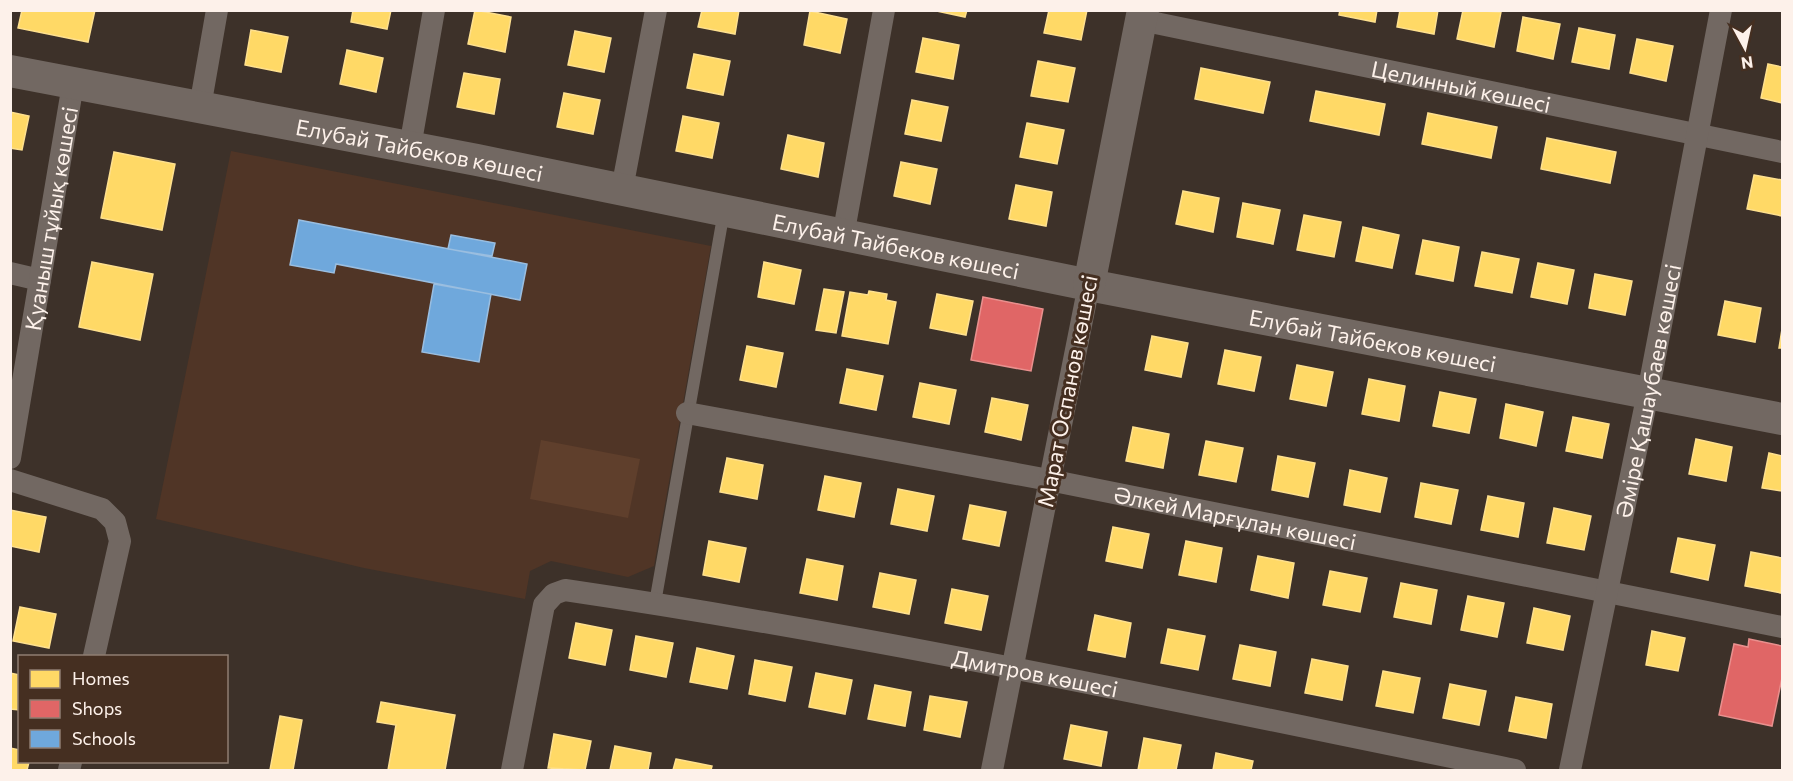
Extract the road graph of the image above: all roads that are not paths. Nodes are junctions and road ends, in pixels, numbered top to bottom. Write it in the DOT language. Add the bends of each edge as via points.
graph roads {
  1 [pos="217,10"];
  2 [pos="434,10"];
  3 [pos="656,10"];
  4 [pos="884,10"];
  5 [pos="1721,10"];
  6 [pos="1142,15"];
  7 [pos="10,71"];
  8 [pos="73,84"];
  9 [pos="200,107"];
  10 [pos="1697,135"];
  11 [pos="410,147"];
  12 [pos="1782,152"];
  13 [pos="622,189"];
  14 [pos="724,210"];
  15 [pos="843,236"];
  16 [pos="10,273"];
  17 [pos="40,280"];
  18 [pos="1089,285"];
  19 [pos="1648,393"];
  20 [pos="687,413"];
  21 [pos="1782,418"];
  22 [pos="10,458"];
  23 [pos="10,480"];
  24 [pos="1049,480"];
  25 [pos="1606,590"];
  26 [pos="655,603"];
  27 [pos="1782,627"];
  28 [pos="94,655"];
  29 [pos="1012,668"];
  30 [pos="512,771"];
  31 [pos="992,771"];
  32 [pos="1515,771"];
  33 [pos="1570,771"];
  1 -- 9 [label="street"];
  2 -- 11 [label="street"];
  3 -- 13 [label="street"];
  4 -- 15 [label="street"];
  5 -- 10 [label="street, Әміре Қашаубаев көшесі"];
  6 -- 10 [label="street, Целинный көшесі"];
  6 -- 18 [label="street, Марат Оспанов көшесі"];
  7 -- 8 [label="street, Елубай Тайбеков көшесі"];
  8 -- 9 [label="street, Елубай Тайбеков көшесі"];
  8 -- 17 [label="street, Қуаныш тұйық көшесі"];
  9 -- 11 [label="street, Елубай Тайбеков көшесі"];
  10 -- 12 [label="street, Целинный көшесі"];
  10 -- 19 [label="street, Әміре Қашаубаев көшесі"];
  11 -- 13 [label="street, Елубай Тайбеков көшесі"];
  13 -- 14 [label="street, Елубай Тайбеков көшесі"];
  14 -- 15 [label="street, Елубай Тайбеков көшесі"];
  14 -- 20 [label="lane"];
  15 -- 18 [label="street, Елубай Тайбеков көшесі"];
  16 -- 17 [label="street"];
  17 -- 22 [label="street, Қуаныш тұйық көшесі"];
  18 -- 19 [label="street, Елубай Тайбеков көшесі"];
  18 -- 24 [label="street, Марат Оспанов көшесі"];
  19 -- 21 [label="street, Елубай Тайбеков көшесі"];
  19 -- 25 [label="street, Әміре Қашаубаев көшесі"];
  20 -- 24 [label="street, Әлкей Марғұлан көшесі"];
  20 -- 26 [label="lane"];
  23 -- 28 [label="street" via="102,509 115,522 120,541"];
  24 -- 25 [label="street, Әлкей Марғұлан көшесі"];
  24 -- 29 [label="street, Марат Оспанов көшесі"];
  25 -- 27 [label="street, Әлкей Марғұлан көшесі"];
  25 -- 33 [label="street, Әміре Қашаубаев көшесі"];
  26 -- 29 [label="street, Дмитров көшесі"];
  26 -- 30 [label="street, Дмитров көшесі" via="565,590 543,605"];
  29 -- 31 [label="street, Марат Оспанов көшесі"];
  29 -- 32 [label="street, Дмитров көшесі"];
}
